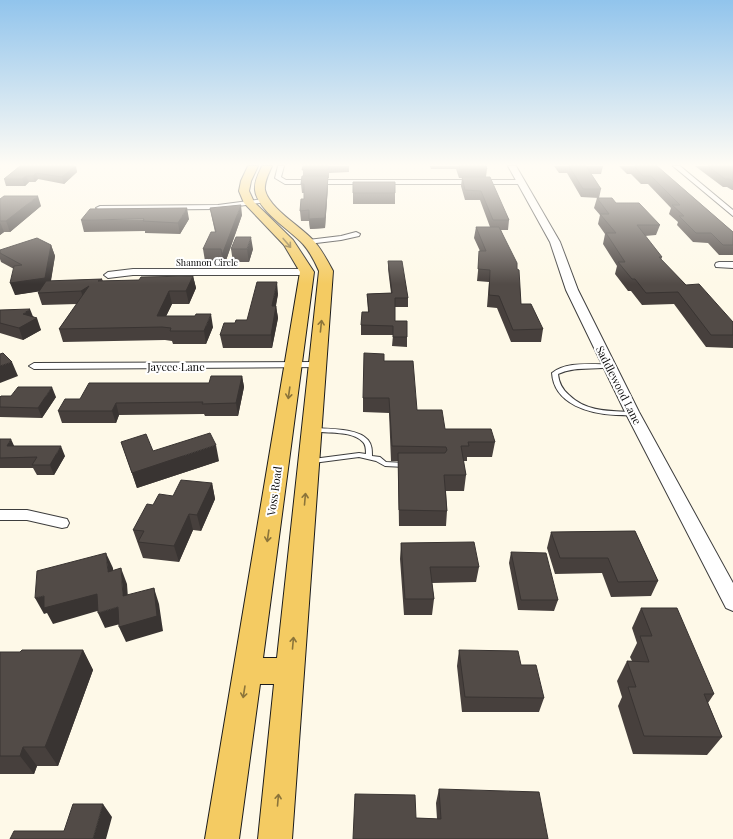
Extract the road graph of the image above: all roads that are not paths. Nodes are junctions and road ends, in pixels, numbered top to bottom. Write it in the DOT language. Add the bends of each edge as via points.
graph roads {
  1 [pos="232,205"];
  2 [pos="259,205"];
  3 [pos="260,205"];
  4 [pos="535,205"];
  5 [pos="722,205"];
  6 [pos="100,208"];
  7 [pos="733,214"];
  8 [pos="356,234"];
  9 [pos="308,242"];
  10 [pos="719,264"];
  11 [pos="733,264"];
  12 [pos="108,275"];
  13 [pos="313,281"];
  14 [pos="293,365"];
  15 [pos="317,365"];
  16 [pos="34,366"];
  17 [pos="610,366"];
  18 [pos="633,414"];
  19 [pos="312,430"];
  20 [pos="369,456"];
  21 [pos="308,465"];
  22 [pos="414,465"];
  23 [pos="277,468"];
  24 [pos="0,515"];
  25 [pos="62,523"];
  26 [pos="733,602"];
  27 [pos="248,671"];
  28 [pos="291,671"];
  29 [pos="222,839"];
  30 [pos="275,839"];
  1 -- 6 [label="street"];
  2 -- 13 [label="main road, one-way" via="289,243"];
  3 -- 9 [label="main road, Voss Road"];
  4 -- 17 [label="street, Saddlewood Lane" via="555,242 572,290"];
  5 -- 7 [label="street"];
  8 -- 9 [label="street"];
  9 -- 13 [label="main road, Voss Road" via="318,254 326,271"];
  10 -- 11 [label="street"];
  12 -- 13 [label="street, Shannon Circle" via="132,272"];
  13 -- 14 [label="main road, Voss Road"];
  15 -- 13 [label="main road, Voss Road, one-way"];
  14 -- 15 [label="street, Jaycee Lane"];
  14 -- 16 [label="street, Jaycee Lane"];
  14 -- 23 [label="main road, Voss Road, one-way"];
  15 -- 19 [label="main road, Voss Road"];
  17 -- 18 [label="street, Saddlewood Lane"];
  17 -- 18 [label="lane" via="562,369 554,373 555,379 570,401 584,409"];
  18 -- 26 [label="street, Saddlewood Lane"];
  19 -- 20 [label="lane" via="340,431 363,439 368,445"];
  19 -- 21 [label="main road, Voss Road"];
  20 -- 21 [label="lane" via="359,455"];
  20 -- 22 [label="lane" via="385,464"];
  21 -- 23 [label="main road"];
  28 -- 21 [label="main road, Voss Road, one-way"];
  23 -- 27 [label="main road, Voss Road, one-way"];
  24 -- 25 [label="street" via="27,515"];
  27 -- 28 [label="main road"];
  27 -- 29 [label="main road, Voss Road, one-way"];
  30 -- 28 [label="main road, Voss Road, one-way"];
}
